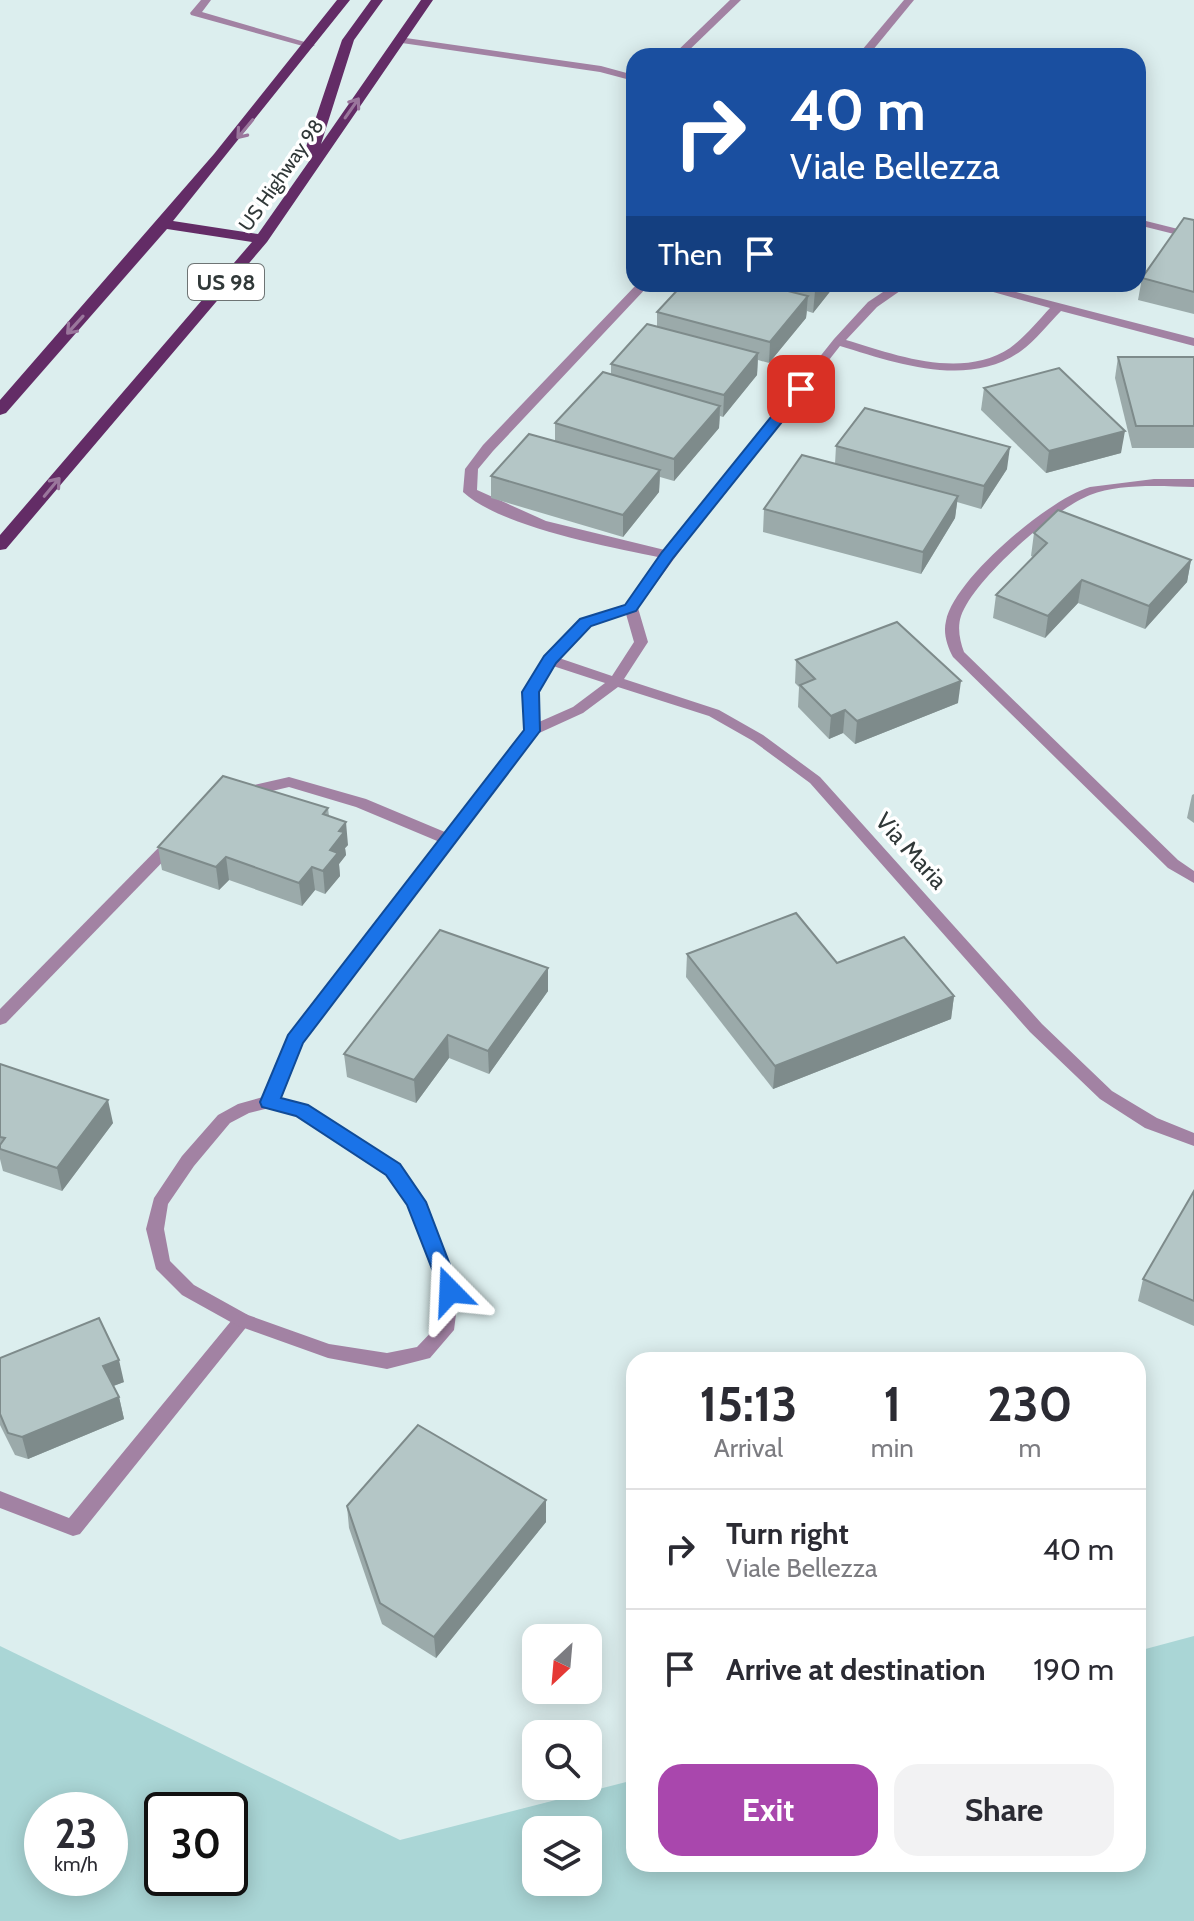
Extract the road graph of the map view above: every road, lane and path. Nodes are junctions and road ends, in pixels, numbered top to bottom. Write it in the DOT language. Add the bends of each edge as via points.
graph roads {
  1 [pos="206,0"];
  2 [pos="344,0"];
  3 [pos="377,0"];
  4 [pos="427,0"];
  5 [pos="736,0"];
  6 [pos="909,0"];
  7 [pos="399,40"];
  8 [pos="310,45"];
  9 [pos="685,48"];
  10 [pos="869,48"];
  11 [pos="626,76"];
  12 [pos="303,179"];
  13 [pos="165,224"];
  14 [pos="1146,224"];
  15 [pos="1194,236"];
  16 [pos="262,239"];
  17 [pos="636,292"];
  18 [pos="889,292"];
  19 [pos="1001,292"];
  20 [pos="1058,307"];
  21 [pos="839,342"];
  22 [pos="1194,342"];
  23 [pos="0,410"];
  24 [pos="1194,483"];
  25 [pos="0,545"];
  26 [pos="668,555"];
  27 [pos="631,608"];
  28 [pos="549,660"];
  29 [pos="616,681"];
  30 [pos="532,731"];
  31 [pos="224,798"];
  32 [pos="181,833"];
  33 [pos="447,839"];
  34 [pos="1194,878"];
  35 [pos="0,1019"];
  36 [pos="269,1102"];
  37 [pos="1194,1140"];
  38 [pos="242,1320"];
  39 [pos="0,1499"];
  1 -- 8 [label="street" via="195,13"];
  2 -- 8 [label="main road"];
  3 -- 12 [label="main road" via="348,40"];
  4 -- 7 [label="main road, US Highway 98 / US 98"];
  5 -- 9 [label="street"];
  6 -- 10 [label="street"];
  7 -- 11 [label="street"];
  12 -- 7 [label="main road, US Highway 98 / US 98, one-way"];
  8 -- 13 [label="main road, one-way"];
  12 -- 16 [label="main road, US Highway 98 / US 98"];
  13 -- 16 [label="main road"];
  13 -- 23 [label="main road, one-way"];
  14 -- 15 [label="street"];
  25 -- 16 [label="main road, US Highway 98 / US 98, one-way"];
  17 -- 26 [label="street" via="488,448 472,469 470,492 502,511 572,534"];
  18 -- 21 [label="street"];
  19 -- 20 [label="street"];
  20 -- 21 [label="street" via="1011,353 969,366 931,366"];
  20 -- 22 [label="street"];
  21 -- 26 [label="street"];
  24 -- 34 [label="street" via="1087,492 1053,510 983,573 953,615 951,636 958,654 1173,864"];
  26 -- 27 [label="street"];
  27 -- 28 [label="street" via="586,623"];
  27 -- 29 [label="street" via="641,642"];
  28 -- 29 [label="street, Via Maria"];
  28 -- 30 [label="street" via="530,692"];
  29 -- 30 [label="street" via="578,710"];
  29 -- 37 [label="street, Via Maria" via="714,713 815,780 1036,1028 1106,1095 1151,1123"];
  30 -- 33 [label="street"];
  31 -- 33 [label="street" via="289,782 361,803"];
  32 -- 35 [label="street"];
  33 -- 36 [label="street" via="295,1040"];
  36 -- 38 [label="street" via="224,1119 160,1203 155,1229 162,1264 188,1290"];
  36 -- 38 [label="street" via="302,1110 393,1170 416,1202 450,1291 449,1304 445,1330 423,1353 387,1361 328,1351"];
  38 -- 39 [label="street" via="73,1528"];
}
